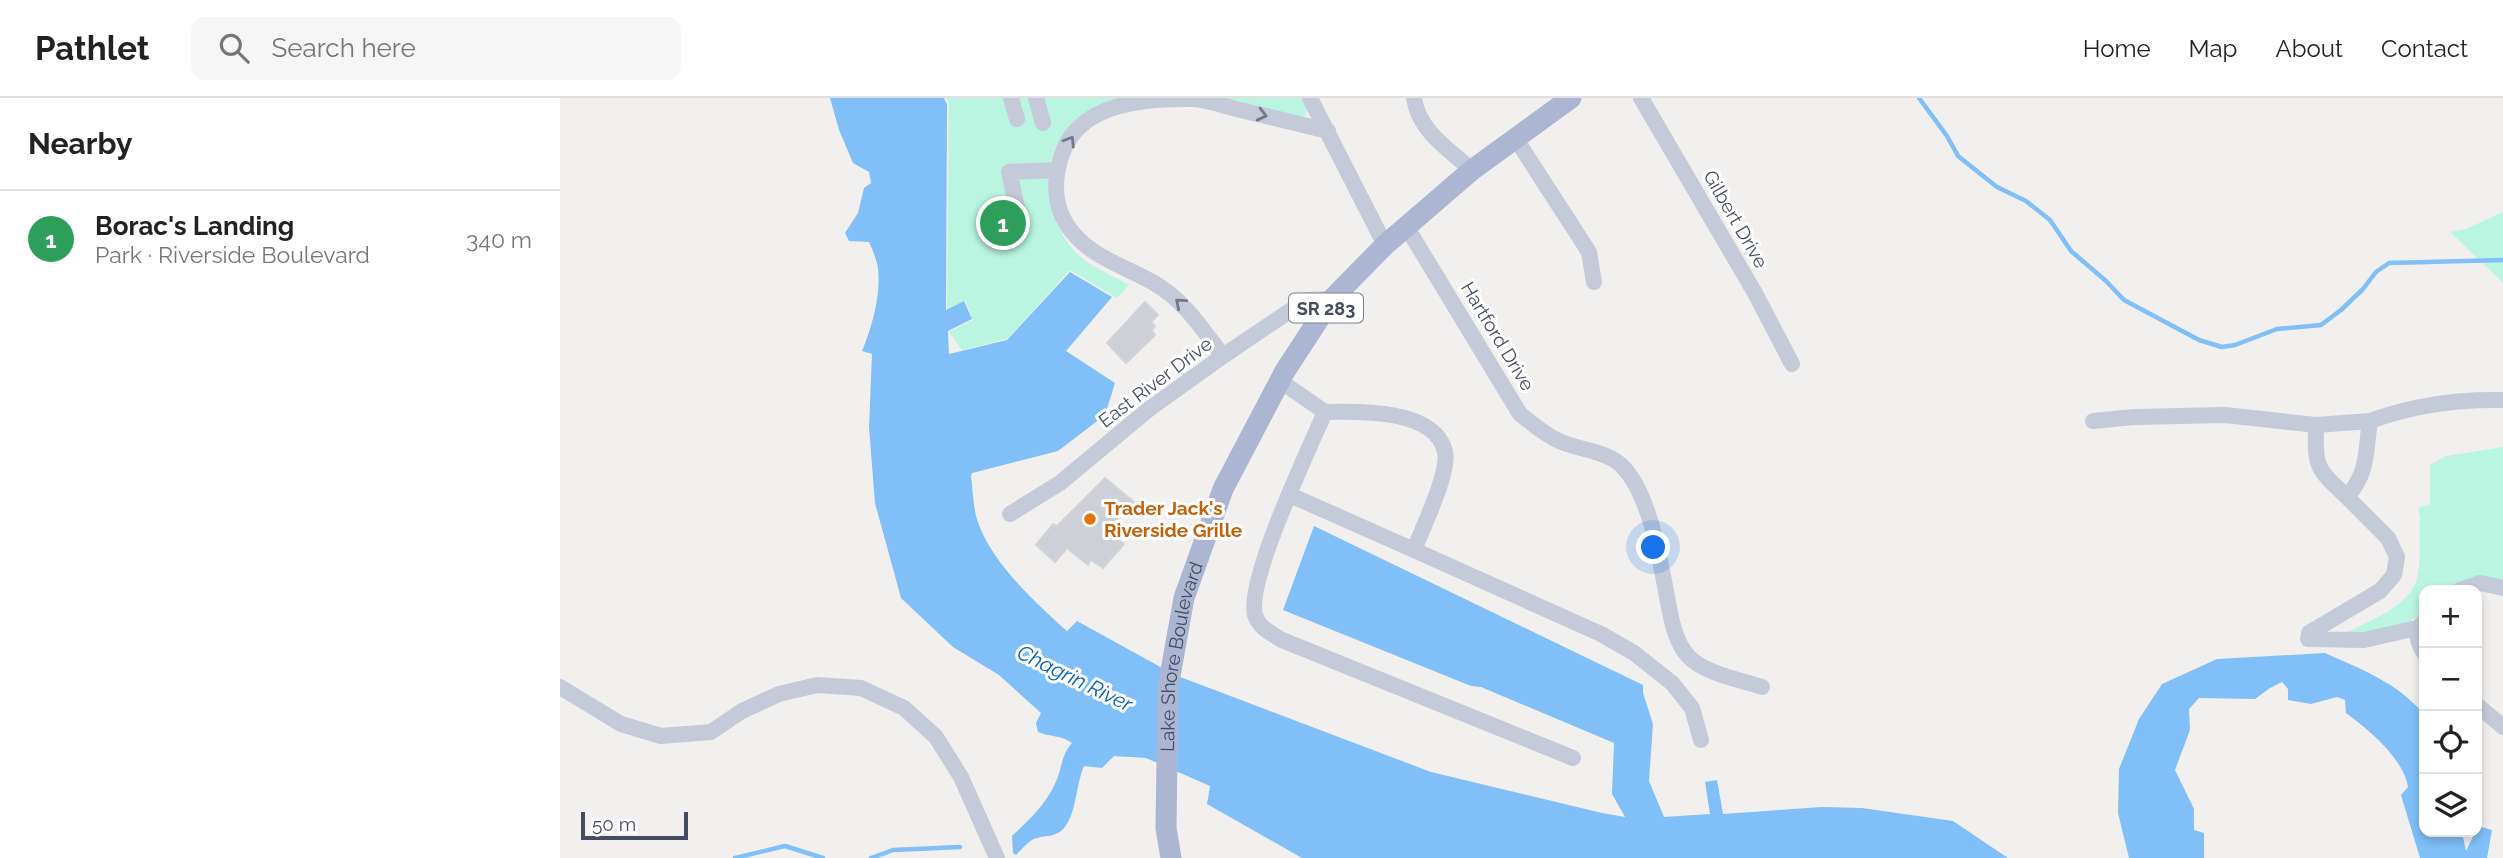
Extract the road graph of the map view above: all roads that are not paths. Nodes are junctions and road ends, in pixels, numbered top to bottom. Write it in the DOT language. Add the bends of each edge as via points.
graph roads {
  1 [pos="1011,98"];
  2 [pos="1310,98"];
  3 [pos="1413,98"];
  4 [pos="1571,98"];
  5 [pos="1640,98"];
  6 [pos="1017,119"];
  7 [pos="1328,131"];
  8 [pos="1516,139"];
  9 [pos="1057,170"];
  10 [pos="1472,170"];
  11 [pos="1021,225"];
  12 [pos="1406,226"];
  13 [pos="1385,245"];
  14 [pos="1594,282"];
  15 [pos="1332,299"];
  16 [pos="1223,356"];
  17 [pos="1791,364"];
  18 [pos="1280,381"];
  19 [pos="2503,400"];
  20 [pos="1325,412"];
  21 [pos="2094,421"];
  22 [pos="2370,421"];
  23 [pos="2316,425"];
  24 [pos="1290,495"];
  25 [pos="2347,497"];
  26 [pos="1010,514"];
  27 [pos="1414,550"];
  28 [pos="2474,585"];
  29 [pos="2503,588"];
  30 [pos="2419,625"];
  31 [pos="560,687"];
  32 [pos="1762,687"];
  33 [pos="2482,709"];
  34 [pos="2503,727"];
  35 [pos="1701,740"];
  36 [pos="1573,758"];
  37 [pos="997,858"];
  38 [pos="1171,858"];
  1 -- 6 [label="street"];
  2 -- 7 [label="street"];
  3 -- 10 [label="street" via="1421,123"];
  4 -- 8 [label="main road, Lake Shore Boulevard / SR 283"];
  5 -- 17 [label="street, Gilbert Drive" via="1755,293"];
  9 -- 7 [label="street, one-way" via="1066,144 1080,126 1099,111 1129,102 1195,99"];
  7 -- 13 [label="street"];
  8 -- 10 [label="main road, Lake Shore Boulevard / SR 283"];
  8 -- 14 [label="street" via="1589,252"];
  9 -- 11 [label="street" via="1009,172"];
  16 -- 9 [label="street, one-way" via="1185,306 1156,284 1089,248 1067,225 1057,201"];
  10 -- 12 [label="main road, Lake Shore Boulevard / SR 283"];
  12 -- 13 [label="main road, Lake Shore Boulevard / SR 283"];
  12 -- 32 [label="street, Hartford Drive" via="1520,414 1559,441 1623,466 1643,501 1656,540 1674,631 1689,657 1710,670"];
  13 -- 15 [label="main road, Lake Shore Boulevard / SR 283"];
  15 -- 16 [label="street, East River Drive" via="1306,300"];
  15 -- 18 [label="main road, Lake Shore Boulevard / SR 283"];
  16 -- 26 [label="street, East River Drive" via="1149,409 1060,483"];
  18 -- 20 [label="street"];
  18 -- 38 [label="main road, Lake Shore Boulevard / SR 283" via="1223,489 1185,598 1168,687 1166,828"];
  19 -- 22 [label="street" via="2439,402"];
  20 -- 24 [label="street"];
  20 -- 27 [label="street" via="1395,415 1438,436 1446,454 1444,474"];
  21 -- 23 [label="street" via="2225,415"];
  22 -- 23 [label="street"];
  22 -- 25 [label="street" via="2366,464"];
  23 -- 25 [label="street" via="2315,458 2320,472"];
  24 -- 27 [label="street"];
  24 -- 36 [label="street" via="1256,583 1254,612 1266,631"];
  25 -- 30 [label="street" via="2388,538 2397,556 2394,575 2380,591 2309,633 2308,639 2364,640"];
  27 -- 35 [label="street" via="1634,653 1672,683 1692,708"];
  28 -- 29 [label="street"];
  31 -- 37 [label="street" via="621,724 661,736 711,732 779,694 817,685 861,688 904,708 936,737 961,777"];
  33 -- 34 [label="street"];
}
